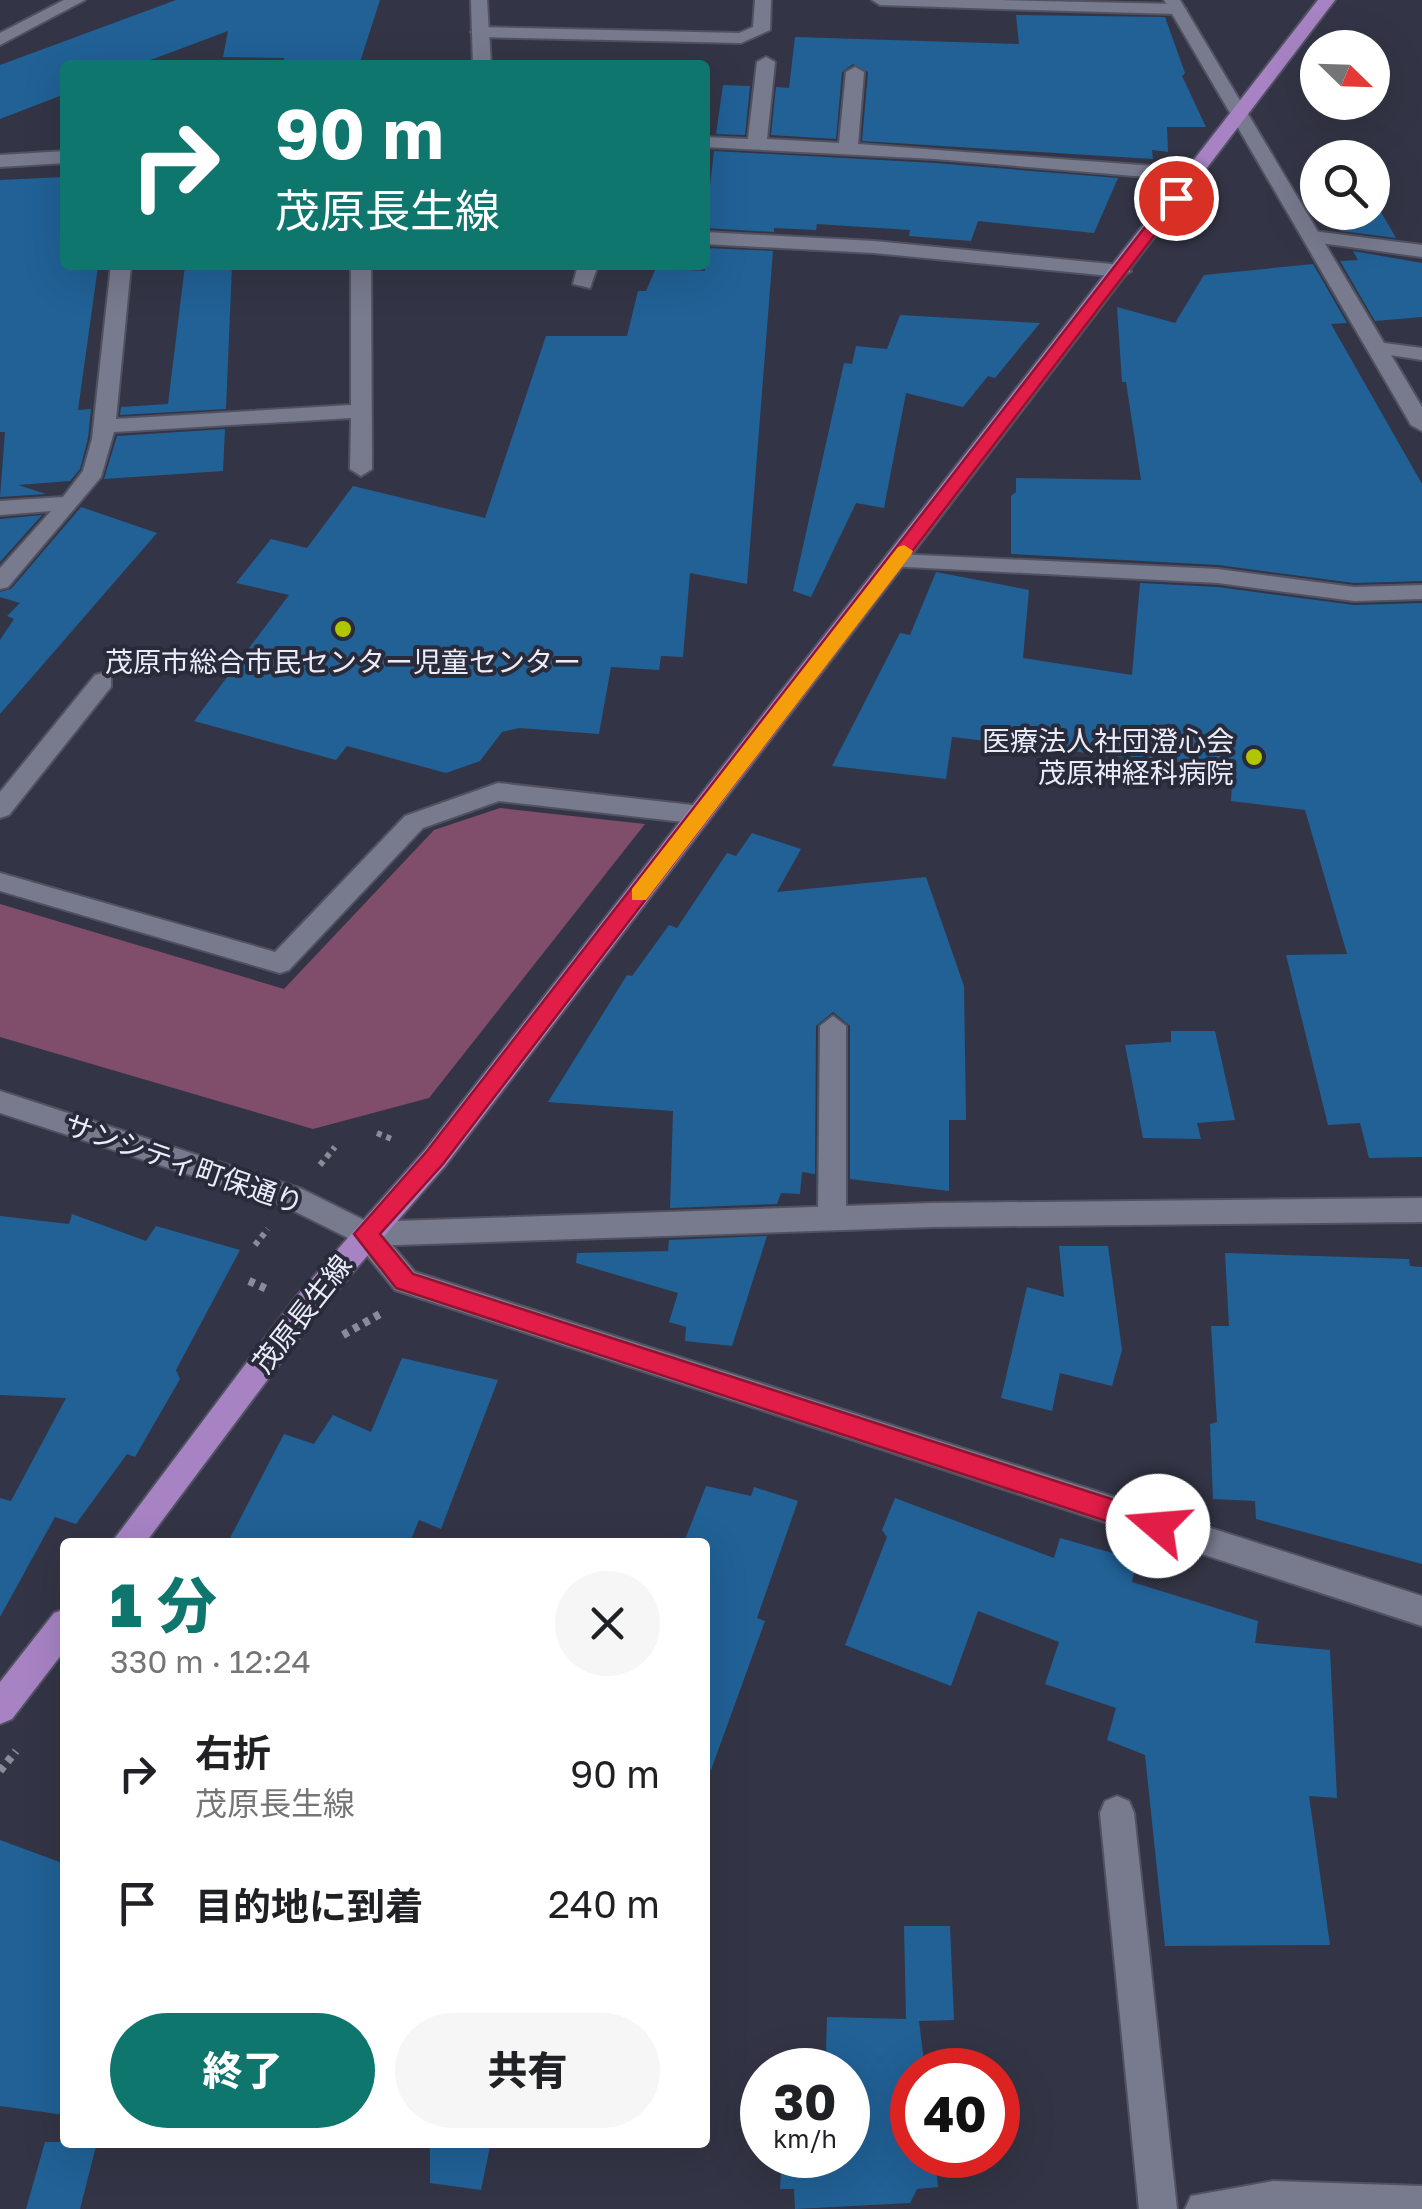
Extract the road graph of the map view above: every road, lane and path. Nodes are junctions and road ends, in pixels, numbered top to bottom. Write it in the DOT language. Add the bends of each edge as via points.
graph roads {
  1 [pos="77,0"];
  2 [pos="479,0"];
  3 [pos="763,0"];
  4 [pos="880,0"];
  5 [pos="1327,0"];
  6 [pos="1174,4"];
  7 [pos="480,32"];
  8 [pos="0,40"];
  9 [pos="482,60"];
  10 [pos="766,62"];
  11 [pos="855,72"];
  12 [pos="1239,114"];
  13 [pos="710,142"];
  14 [pos="757,144"];
  15 [pos="848,149"];
  16 [pos="60,158"];
  17 [pos="0,161"];
  18 [pos="1194,174"];
  19 [pos="1313,237"];
  20 [pos="710,238"];
  21 [pos="1422,251"];
  22 [pos="120,270"];
  23 [pos="361,270"];
  24 [pos="1121,270"];
  25 [pos="1377,348"];
  26 [pos="1422,354"];
  27 [pos="362,411"];
  28 [pos="1422,425"];
  29 [pos="103,426"];
  30 [pos="362,470"];
  31 [pos="70,502"];
  32 [pos="0,508"];
  33 [pos="896,561"];
  34 [pos="0,582"];
  35 [pos="1422,592"];
  36 [pos="103,681"];
  37 [pos="0,809"];
  38 [pos="701,814"];
  39 [pos="0,882"];
  40 [pos="833,1026"];
  41 [pos="0,1102"];
  42 [pos="1422,1210"];
  43 [pos="832,1218"];
  44 [pos="366,1234"];
  45 [pos="131,1538"];
  46 [pos="1422,1612"];
  47 [pos="60,1630"];
  48 [pos="0,1708"];
  49 [pos="1116,1813"];
  50 [pos="1422,2205"];
  51 [pos="1310,2206"];
  52 [pos="1158,2209"];
  53 [pos="1204,2209"];
  1 -- 8 [label="street"];
  2 -- 7 [label="street"];
  3 -- 7 [label="street" via="762,30 741,38"];
  4 -- 6 [label="street"];
  5 -- 12 [label="main road, 茂原長生線"];
  6 -- 12 [label="street"];
  7 -- 9 [label="street"];
  10 -- 14 [label="street"];
  11 -- 15 [label="street"];
  12 -- 18 [label="main road, 茂原長生線"];
  12 -- 19 [label="street"];
  13 -- 14 [label="street"];
  14 -- 15 [label="street"];
  15 -- 18 [label="street"];
  16 -- 17 [label="street"];
  18 -- 24 [label="main road, 茂原長生線"];
  19 -- 21 [label="street"];
  19 -- 25 [label="street"];
  20 -- 24 [label="street"];
  22 -- 29 [label="street"];
  23 -- 27 [label="street"];
  24 -- 33 [label="main road, 茂原長生線"];
  25 -- 26 [label="street"];
  25 -- 28 [label="street"];
  27 -- 29 [label="street"];
  27 -- 30 [label="street"];
  29 -- 31 [label="street" via="94,472"];
  31 -- 32 [label="street"];
  31 -- 34 [label="street"];
  33 -- 35 [label="street" via="1218,576 1354,594"];
  33 -- 38 [label="main road, 茂原長生線"];
  36 -- 37 [label="street"];
  38 -- 39 [label="street" via="498,792 414,822 280,962"];
  38 -- 44 [label="main road, 茂原長生線" via="435,1158"];
  40 -- 43 [label="street"];
  41 -- 44 [label="street, サンシティ町保通り" via="292,1197"];
  42 -- 43 [label="street"];
  43 -- 44 [label="street"];
  44 -- 45 [label="main road, 茂原長生線"];
  44 -- 46 [label="street" via="405,1281"];
  47 -- 48 [label="main road"];
  49 -- 52 [label="street"];
  50 -- 51 [label="street"];
  51 -- 53 [label="street" via="1272,2200"];
}
